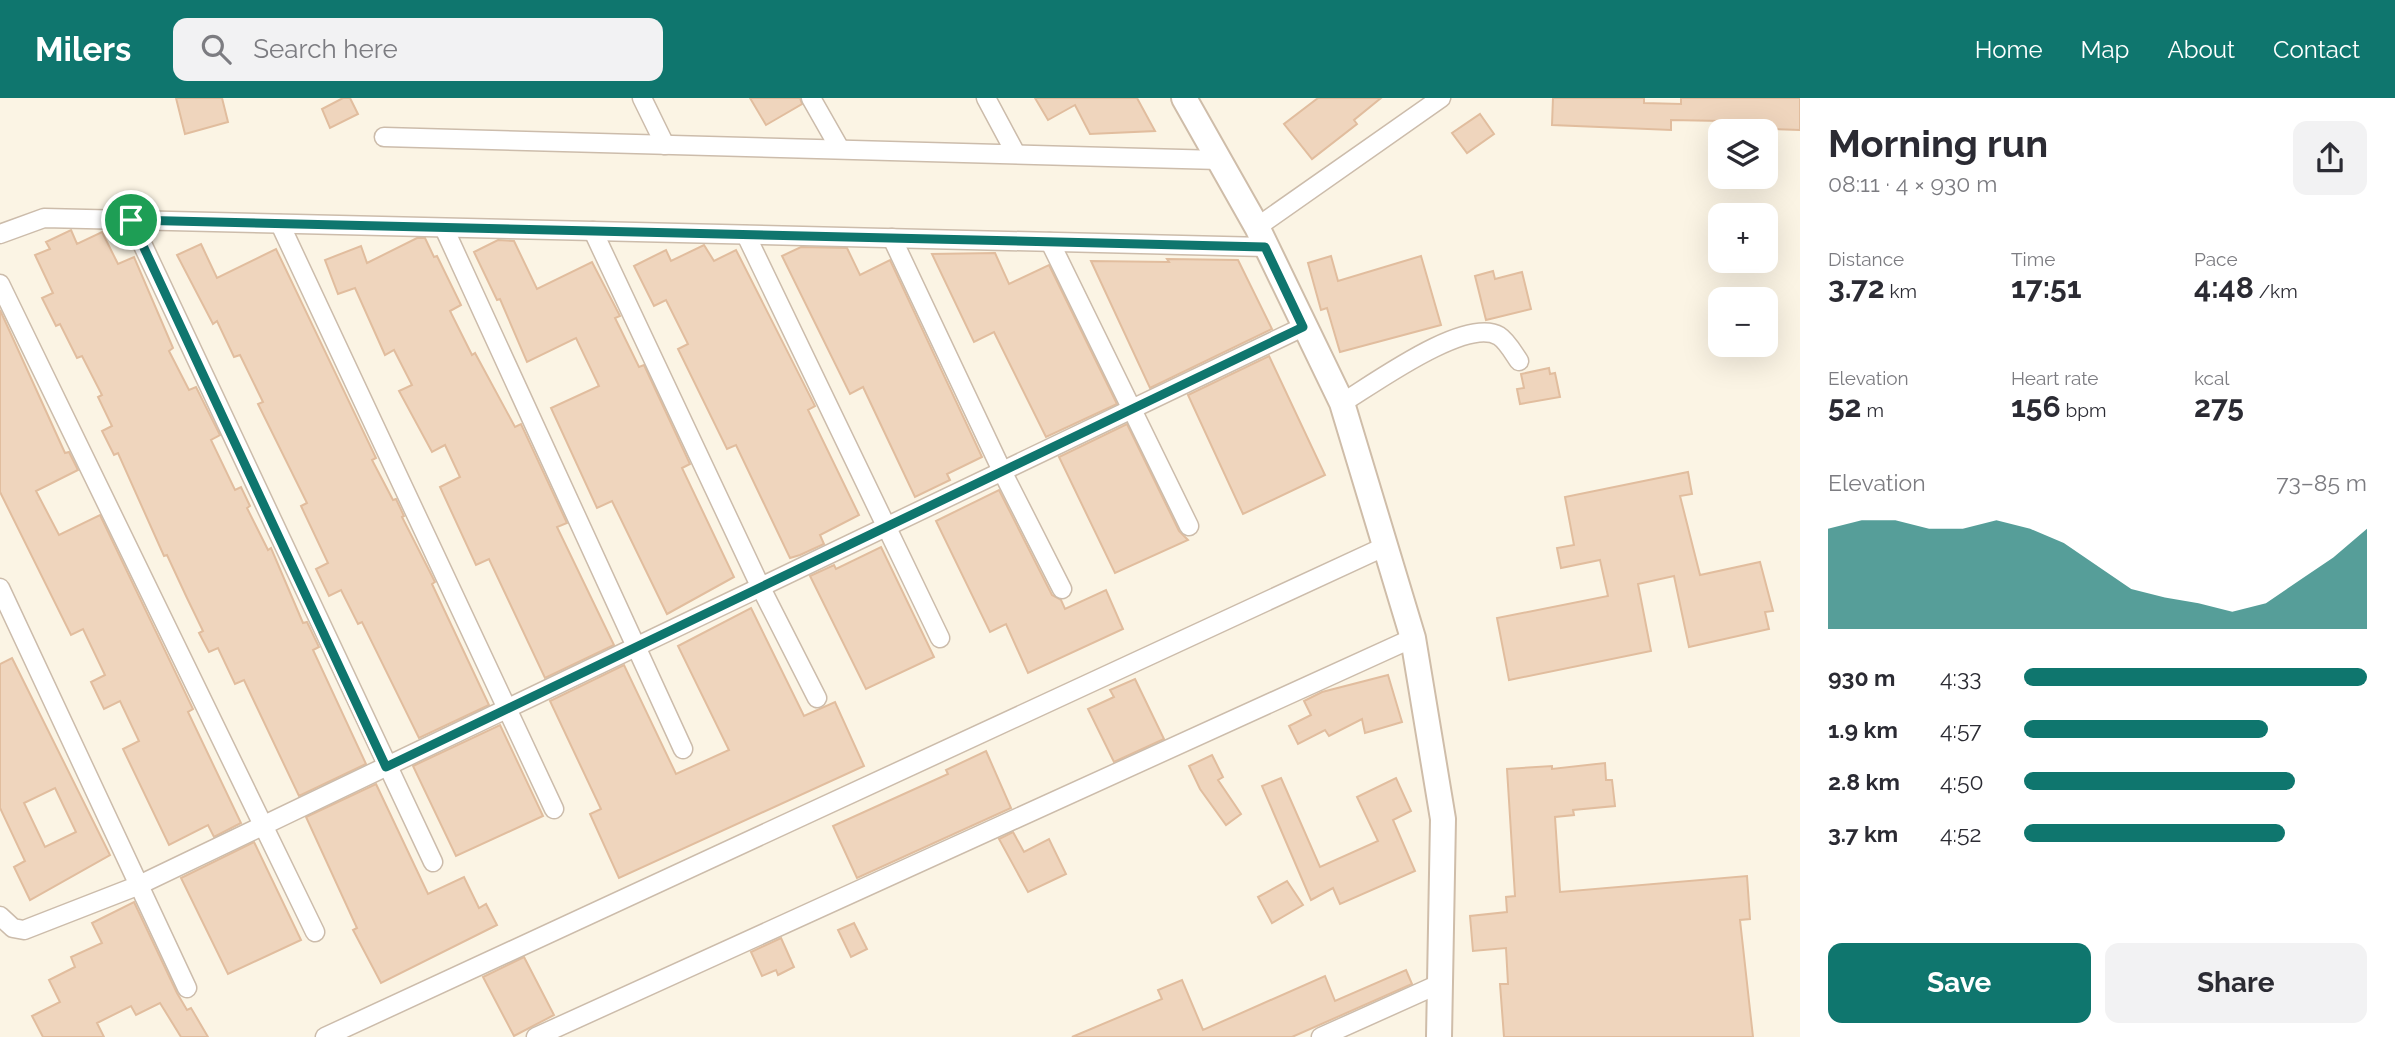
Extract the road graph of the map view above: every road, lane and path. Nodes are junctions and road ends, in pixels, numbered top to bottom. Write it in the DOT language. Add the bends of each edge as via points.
graph roads {
  1 [pos="642,98"];
  2 [pos="811,98"];
  3 [pos="986,98"];
  4 [pos="1184,98"];
  5 [pos="1441,98"];
  6 [pos="384,137"];
  7 [pos="665,145"];
  8 [pos="840,149"];
  9 [pos="1016,154"];
  10 [pos="1219,160"];
  11 [pos="131,220"];
  12 [pos="280,224"];
  13 [pos="444,228"];
  14 [pos="593,231"];
  15 [pos="0,234"];
  16 [pos="746,234"];
  17 [pos="1261,237"];
  18 [pos="892,238"];
  19 [pos="1050,242"];
  20 [pos="0,284"];
  21 [pos="1303,327"];
  22 [pos="1520,361"];
  23 [pos="1342,403"];
  24 [pos="1133,411"];
  25 [pos="1003,473"];
  26 [pos="1189,526"];
  27 [pos="889,527"];
  28 [pos="1386,546"];
  29 [pos="0,588"];
  30 [pos="761,588"];
  31 [pos="1062,589"];
  32 [pos="940,638"];
  33 [pos="1413,638"];
  34 [pos="637,647"];
  35 [pos="817,698"];
  36 [pos="506,710"];
  37 [pos="683,749"];
  38 [pos="386,767"];
  39 [pos="554,809"];
  40 [pos="262,826"];
  41 [pos="433,862"];
  42 [pos="137,886"];
  43 [pos="0,916"];
  44 [pos="315,932"];
  45 [pos="1439,984"];
  46 [pos="187,988"];
  47 [pos="325,1037"];
  48 [pos="536,1037"];
  49 [pos="1321,1037"];
  50 [pos="1439,1037"];
  1 -- 7 [label="street"];
  2 -- 8 [label="street"];
  3 -- 9 [label="street"];
  4 -- 10 [label="street"];
  5 -- 17 [label="street"];
  6 -- 7 [label="street"];
  7 -- 8 [label="street"];
  8 -- 9 [label="street"];
  9 -- 10 [label="street"];
  10 -- 17 [label="street"];
  11 -- 12 [label="street"];
  11 -- 15 [label="street" via="44,218"];
  11 -- 38 [label="street"];
  12 -- 13 [label="street"];
  12 -- 36 [label="street"];
  13 -- 14 [label="street"];
  13 -- 34 [label="street"];
  14 -- 16 [label="street"];
  14 -- 30 [label="street"];
  16 -- 18 [label="street"];
  16 -- 27 [label="street"];
  17 -- 19 [label="street"];
  17 -- 21 [label="street"];
  18 -- 19 [label="street"];
  18 -- 25 [label="street"];
  19 -- 24 [label="street"];
  20 -- 40 [label="street"];
  21 -- 23 [label="street"];
  21 -- 24 [label="street"];
  22 -- 23 [label="street" via="1501,337 1490,332 1462,336"];
  23 -- 28 [label="street"];
  24 -- 25 [label="street"];
  24 -- 26 [label="street"];
  25 -- 27 [label="street"];
  25 -- 31 [label="street"];
  27 -- 30 [label="street"];
  27 -- 32 [label="street"];
  28 -- 33 [label="street"];
  28 -- 47 [label="street"];
  29 -- 42 [label="street"];
  30 -- 34 [label="street"];
  30 -- 35 [label="street"];
  33 -- 45 [label="street" via="1443,818"];
  33 -- 48 [label="street"];
  34 -- 36 [label="street"];
  34 -- 37 [label="street"];
  36 -- 38 [label="street"];
  36 -- 39 [label="street"];
  38 -- 40 [label="street"];
  38 -- 41 [label="street"];
  40 -- 42 [label="street"];
  40 -- 44 [label="street"];
  42 -- 43 [label="street" via="24,930 13,928"];
  42 -- 46 [label="street"];
  45 -- 49 [label="street"];
  45 -- 50 [label="street"];
}
